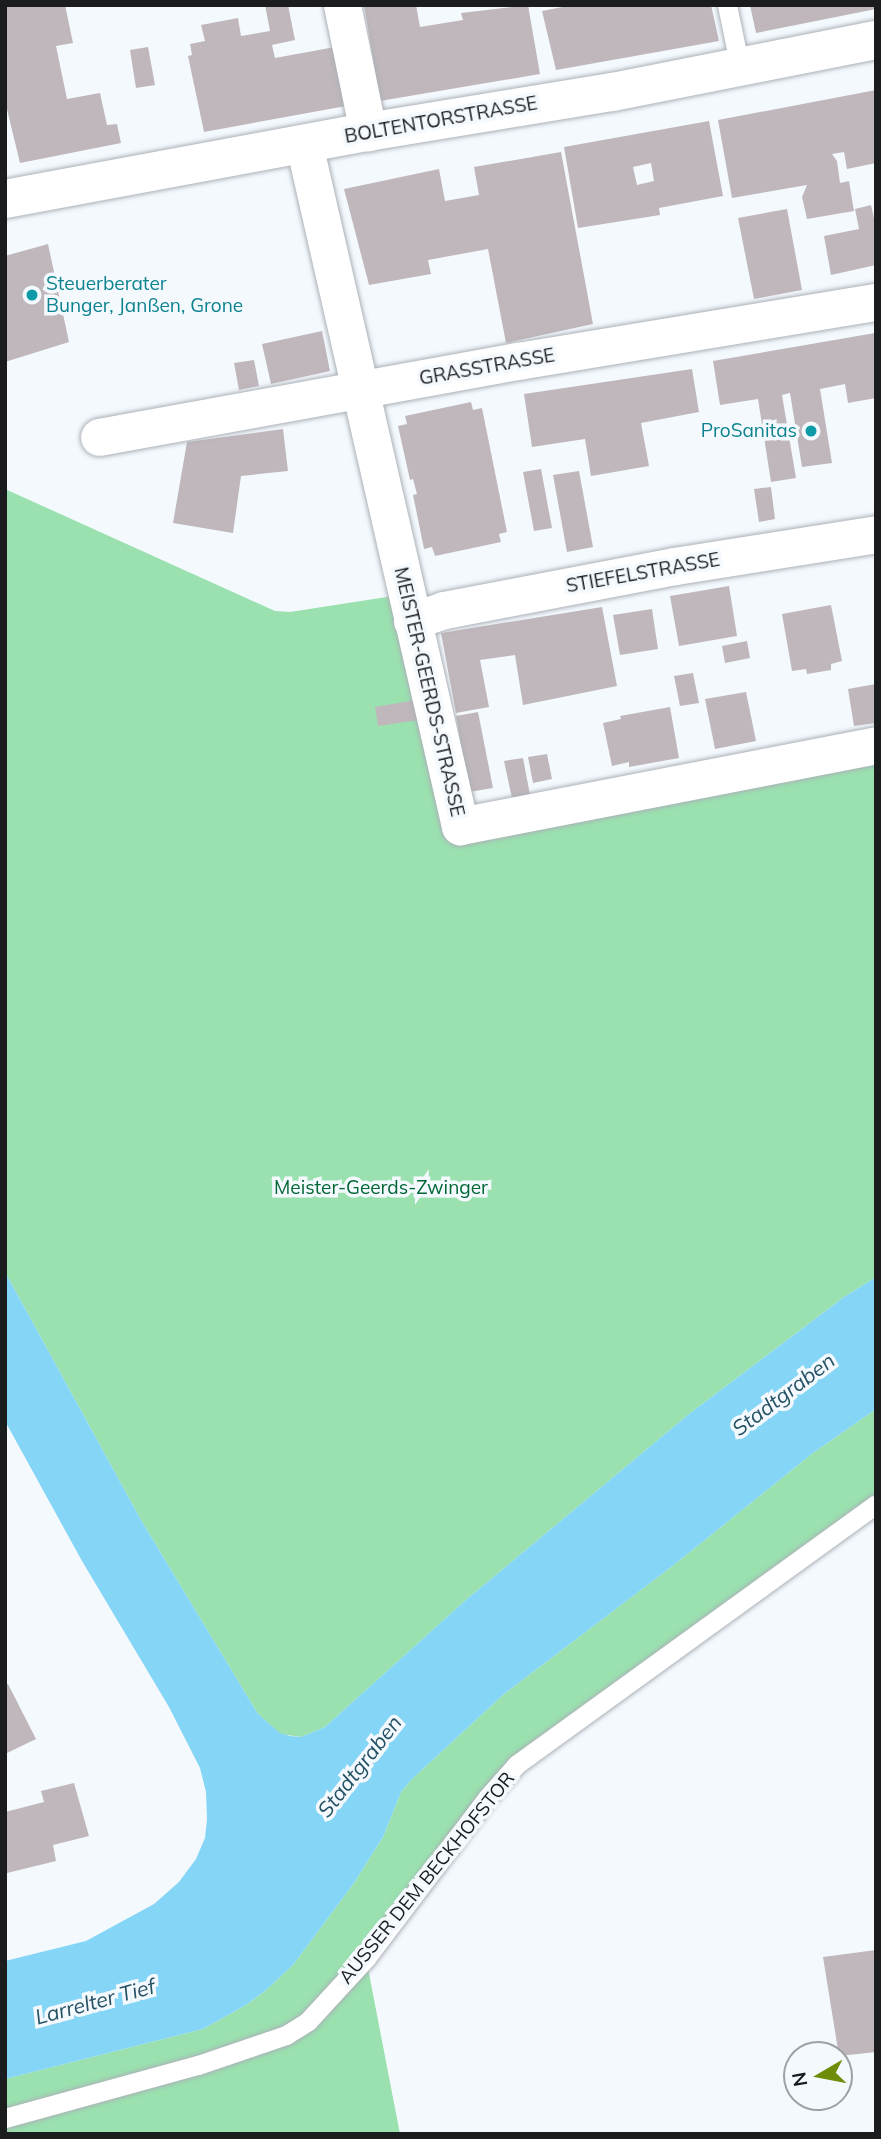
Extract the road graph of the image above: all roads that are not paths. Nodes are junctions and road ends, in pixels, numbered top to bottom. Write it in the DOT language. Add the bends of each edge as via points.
graph roads {
  1 [pos="342,5"];
  2 [pos="727,5"];
  3 [pos="876,40"];
  4 [pos="740,68"];
  5 [pos="368,132"];
  6 [pos="304,144"];
  7 [pos="5,199"];
  8 [pos="876,302"];
  9 [pos="360,390"];
  10 [pos="99,437"];
  11 [pos="876,534"];
  12 [pos="412,621"];
  13 [pos="876,745"];
  14 [pos="876,1504"];
  15 [pos="5,2118"];
  1 -- 5 [label="street"];
  2 -- 4 [label="lane"];
  3 -- 4 [label="street, BOLTENTORSTRASSE"];
  4 -- 5 [label="street, BOLTENTORSTRASSE"];
  5 -- 6 [label="street, BOLTENTORSTRASSE"];
  6 -- 7 [label="street, BOLTENTORSTRASSE"];
  6 -- 9 [label="street, MEISTER-GEERDS-STRASSE"];
  8 -- 9 [label="street, GRASSTRASSE"];
  9 -- 10 [label="street, GRASSTRASSE"];
  9 -- 12 [label="street, MEISTER-GEERDS-STRASSE"];
  11 -- 12 [label="street, STIEFELSTRASSE" via="634,574 443,610"];
  12 -- 13 [label="street, MEISTER-GEERDS-STRASSE" via="460,826"];
  14 -- 15 [label="lane, AUSSER DEM BECKHOFSTOR" via="517,1764 479,1807 366,1958 308,2021 286,2035 198,2065"];
}
